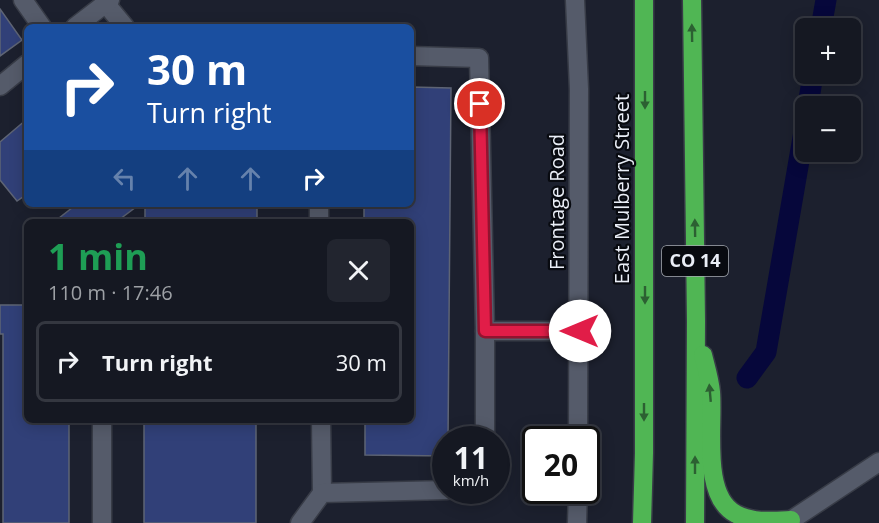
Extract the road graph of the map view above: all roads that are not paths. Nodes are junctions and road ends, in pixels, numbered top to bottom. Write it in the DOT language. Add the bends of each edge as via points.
graph roads {
  1 [pos="23,0"];
  2 [pos="575,0"];
  3 [pos="644,0"];
  4 [pos="692,0"];
  5 [pos="108,2"];
  6 [pos="40,24"];
  7 [pos="79,24"];
  8 [pos="123,24"];
  9 [pos="414,56"];
  10 [pos="24,66"];
  11 [pos="0,86"];
  12 [pos="696,321"];
  13 [pos="485,331"];
  14 [pos="580,331"];
  15 [pos="102,423"];
  16 [pos="321,423"];
  17 [pos="484,426"];
  18 [pos="578,426"];
  19 [pos="879,462"];
  20 [pos="432,490"];
  21 [pos="322,493"];
  22 [pos="578,504"];
  23 [pos="789,522"];
  24 [pos="102,523"];
  25 [pos="300,523"];
  26 [pos="577,523"];
  27 [pos="642,523"];
  28 [pos="695,523"];
  1 -- 6 [label="street"];
  2 -- 14 [label="street, Frontage Road"];
  3 -- 27 [label="highway, East Mulberry Street / CO 14, one-way"];
  12 -- 4 [label="highway, CO 14, one-way"];
  5 -- 7 [label="street"];
  5 -- 8 [label="street"];
  9 -- 13 [label="street" via="479,58"];
  10 -- 11 [label="street"];
  23 -- 12 [label="highway, one-way" via="735,514 719,494 712,467 711,390"];
  28 -- 12 [label="highway, CO 14, one-way"];
  13 -- 14 [label="street"];
  13 -- 17 [label="street"];
  14 -- 18 [label="street, Frontage Road"];
  15 -- 24 [label="street"];
  16 -- 21 [label="street"];
  19 -- 23 [label="street"];
  20 -- 21 [label="street"];
  21 -- 25 [label="street"];
  22 -- 26 [label="street"];
}
